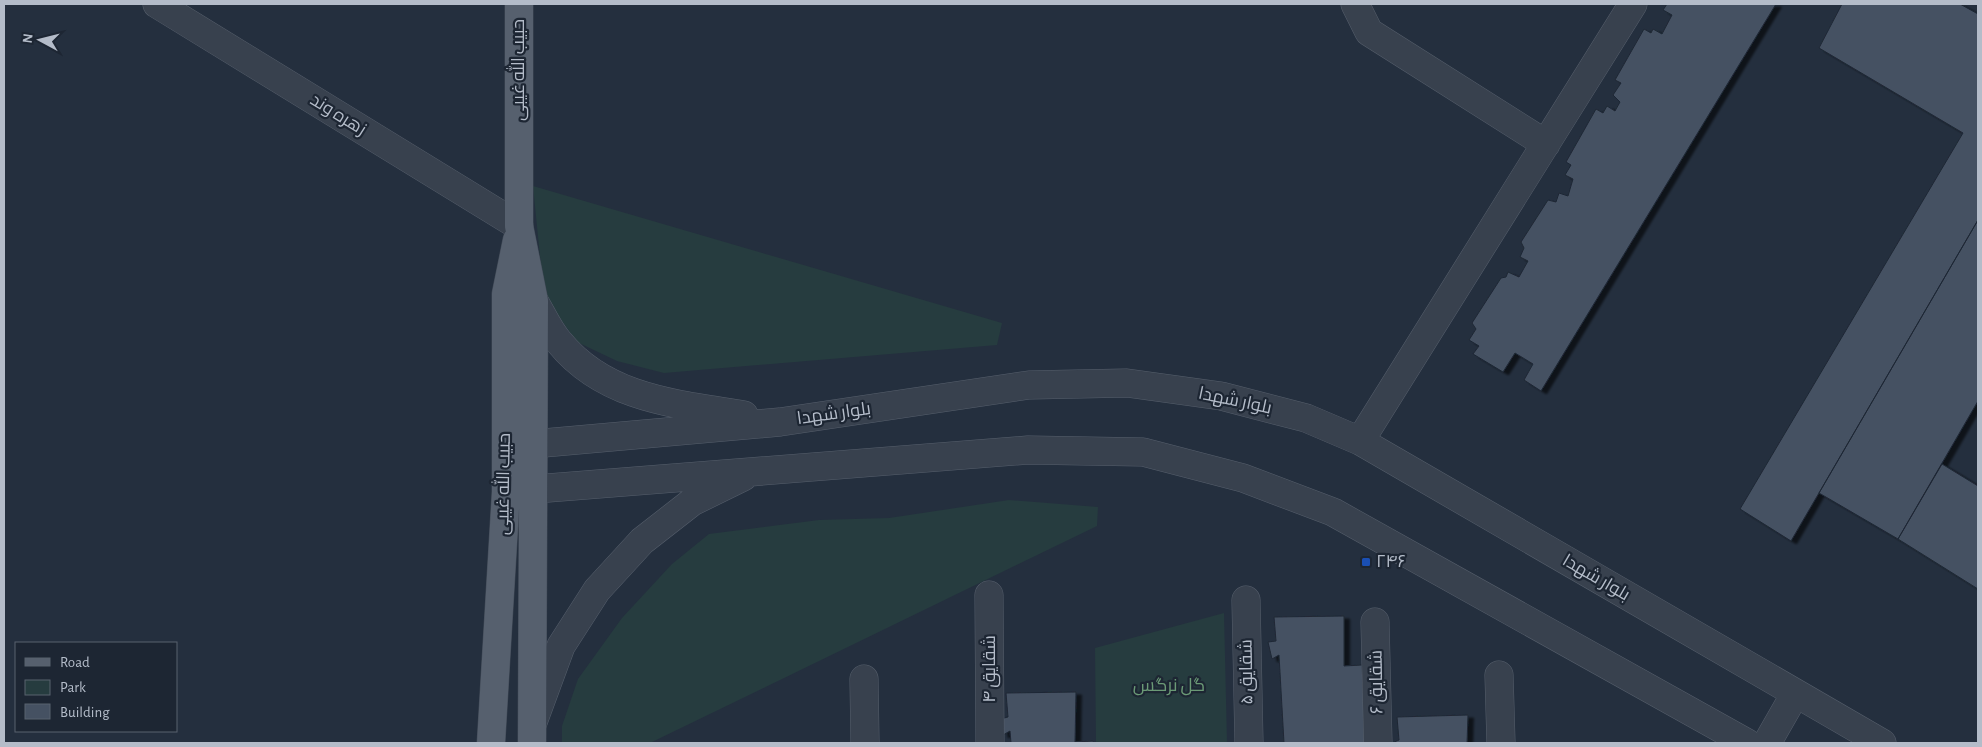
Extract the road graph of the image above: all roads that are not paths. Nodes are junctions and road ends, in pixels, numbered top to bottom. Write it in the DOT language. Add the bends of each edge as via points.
graph roads {
  1 [pos="157,4"];
  2 [pos="519,4"];
  3 [pos="1355,4"];
  4 [pos="1633,4"];
  5 [pos="1546,144"];
  6 [pos="519,226"];
  7 [pos="534,301"];
  8 [pos="780,422"];
  9 [pos="1360,441"];
  10 [pos="534,444"];
  11 [pos="506,447"];
  12 [pos="758,470"];
  13 [pos="534,490"];
  14 [pos="506,492"];
  15 [pos="989,595"];
  16 [pos="1246,600"];
  17 [pos="1375,622"];
  18 [pos="1499,675"];
  19 [pos="864,679"];
  20 [pos="1795,694"];
  21 [pos="532,734"];
  22 [pos="491,743"];
  23 [pos="865,743"];
  24 [pos="990,743"];
  25 [pos="1248,743"];
  26 [pos="1378,743"];
  27 [pos="1501,743"];
  28 [pos="1747,743"];
  29 [pos="1767,743"];
  30 [pos="1882,743"];
  1 -- 6 [label="street, زهره وند"];
  2 -- 6 [label="main road, حبیب الله غیبی"];
  3 -- 5 [label="street" via="1369,32"];
  4 -- 5 [label="street"];
  5 -- 9 [label="street"];
  6 -- 7 [label="main road, حبیب الله غیبی"];
  6 -- 11 [label="main road, حبیب الله غیبی" via="506,294"];
  7 -- 8 [label="street" via="559,343 587,371 628,393"];
  7 -- 10 [label="main road, حبیب الله غیبی"];
  8 -- 9 [label="street, بلوار شهدا" via="1029,385 1127,383 1221,396 1306,418"];
  8 -- 10 [label="street, بلوار شهدا"];
  9 -- 20 [label="street, بلوار شهدا"];
  10 -- 11 [label="street, بلوار شهدا"];
  10 -- 13 [label="main road, حبیب الله غیبی"];
  11 -- 14 [label="main road, حبیب الله غیبی"];
  12 -- 13 [label="street"];
  12 -- 21 [label="street" via="692,502 642,541 596,590 561,646"];
  12 -- 28 [label="street" via="1028,450 1143,452 1243,478 1333,512"];
  13 -- 14 [label="street"];
  13 -- 21 [label="main road, حبیب الله غیبی"];
  14 -- 22 [label="main road, حبیب الله غیبی"];
  15 -- 24 [label="street, شقایق ۴"];
  16 -- 25 [label="street, شقایق ۵"];
  17 -- 26 [label="street, شقایق ۶"];
  18 -- 27 [label="street"];
  19 -- 23 [label="street"];
  20 -- 29 [label="street"];
  20 -- 30 [label="street, بلوار شهدا"];
}
